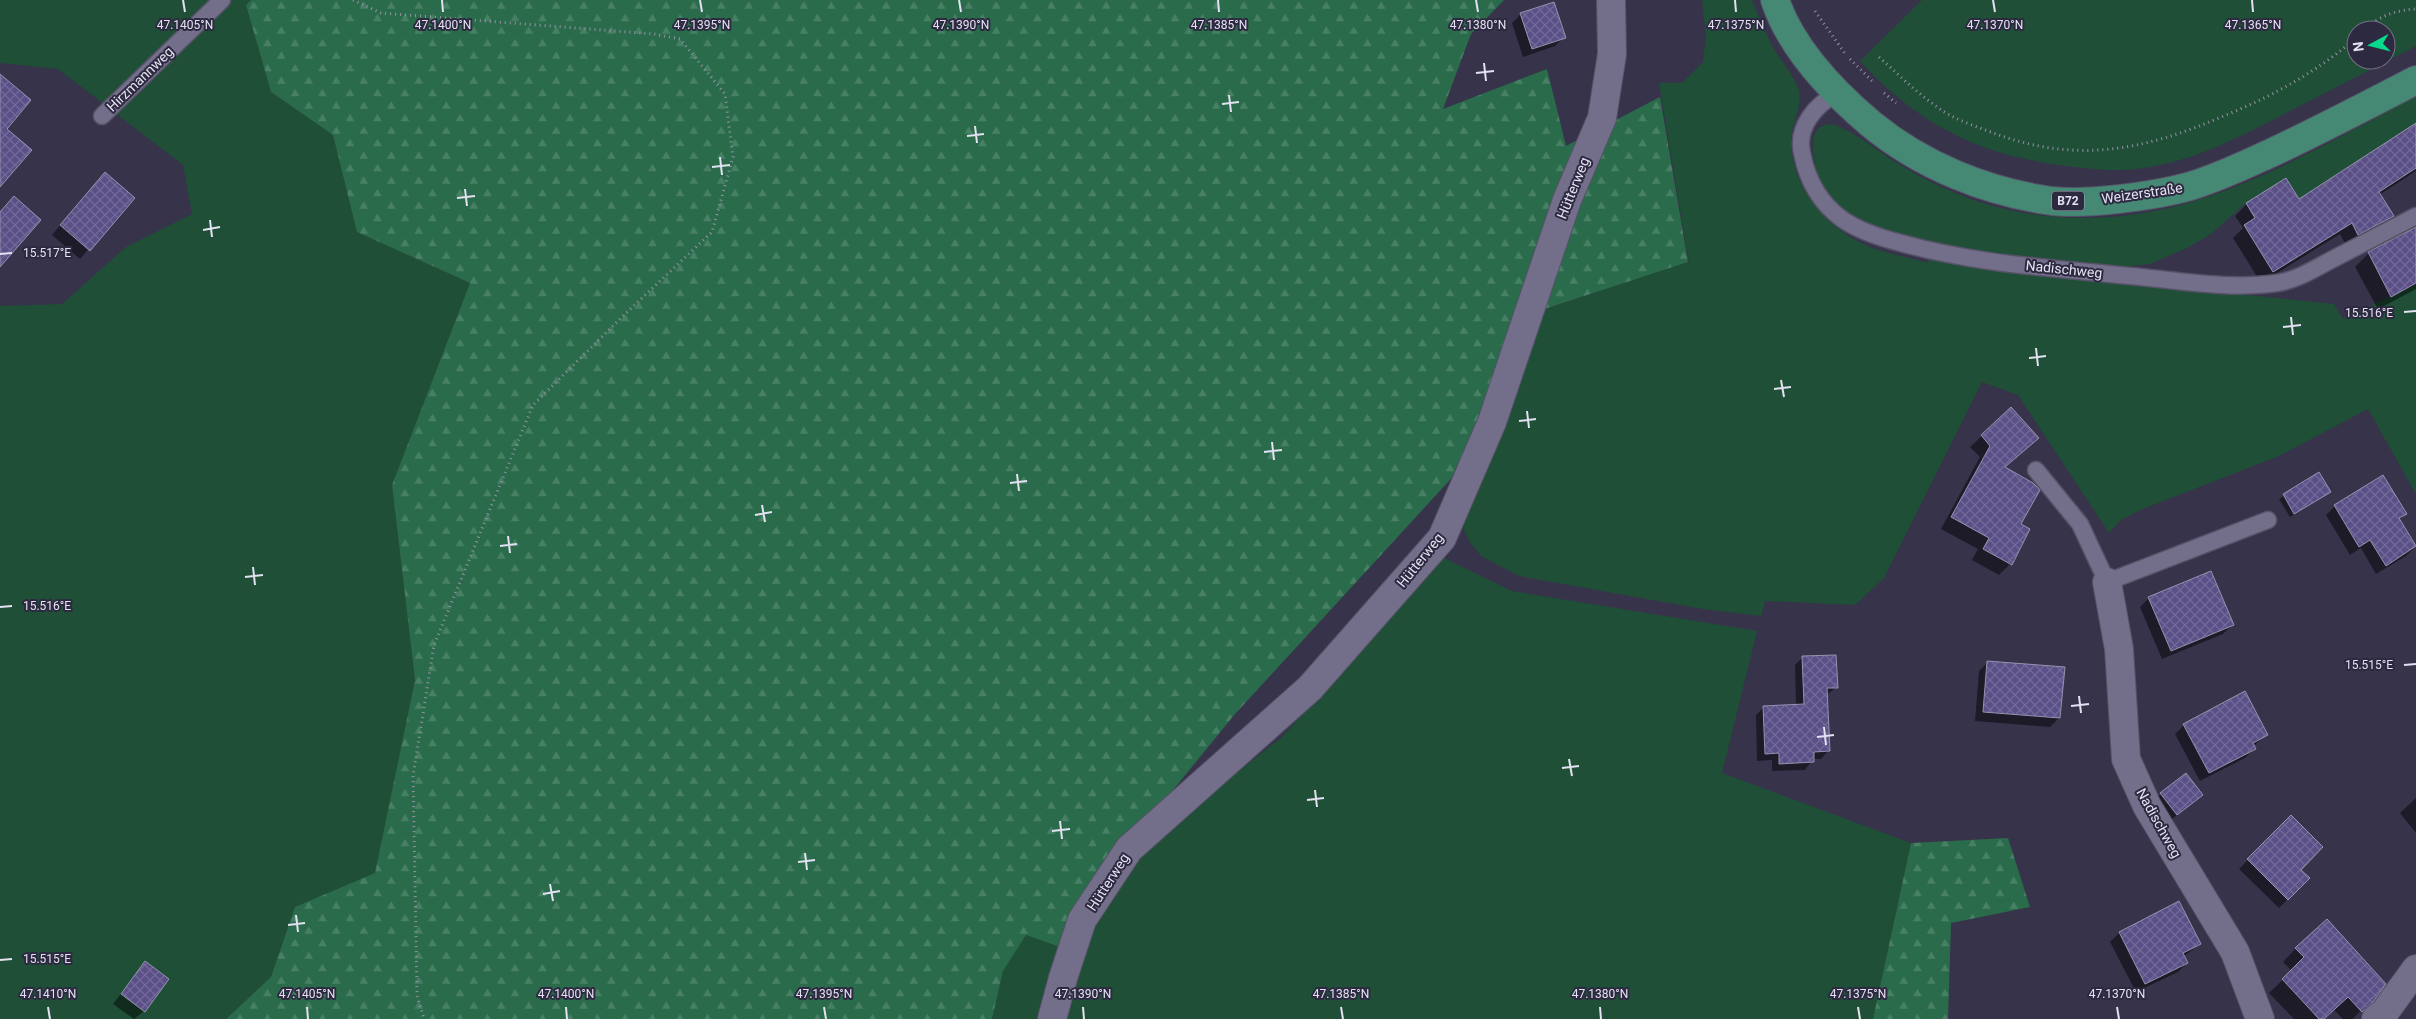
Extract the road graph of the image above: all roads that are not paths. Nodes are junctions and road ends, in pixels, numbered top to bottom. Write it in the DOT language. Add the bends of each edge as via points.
graph roads {
  1 [pos="222,0"];
  2 [pos="1611,0"];
  3 [pos="1774,0"];
  4 [pos="2416,80"];
  5 [pos="1830,97"];
  6 [pos="102,116"];
  7 [pos="2416,216"];
  8 [pos="2036,470"];
  9 [pos="2268,520"];
  10 [pos="2107,582"];
  11 [pos="2416,969"];
  12 [pos="1052,1019"];
  13 [pos="2260,1019"];
  14 [pos="2376,1019"];
  1 -- 6 [label="lane, Hirzmannweg"];
  2 -- 12 [label="street, Hütterweg" via="1612,54 1602,118 1567,200 1492,422 1442,538 1310,688 1129,849 1082,920"];
  3 -- 5 [label="main road, Weizerstraße / B72"];
  4 -- 5 [label="main road, Weizerstraße / B72" via="2327,126 2188,187 2141,196 2054,201 1990,187 1943,169 1902,148"];
  5 -- 7 [label="lane, Nadischweg" via="1810,116 1801,138 1808,177 1828,207 1843,219 1864,231 1928,251 2027,266 2223,285 2277,283 2310,271"];
  8 -- 10 [label="lane" via="2080,524"];
  9 -- 10 [label="lane"];
  10 -- 13 [label="street, Nadischweg" via="2119,649 2126,759 2147,806 2235,952"];
  11 -- 14 [label="street"];
}
